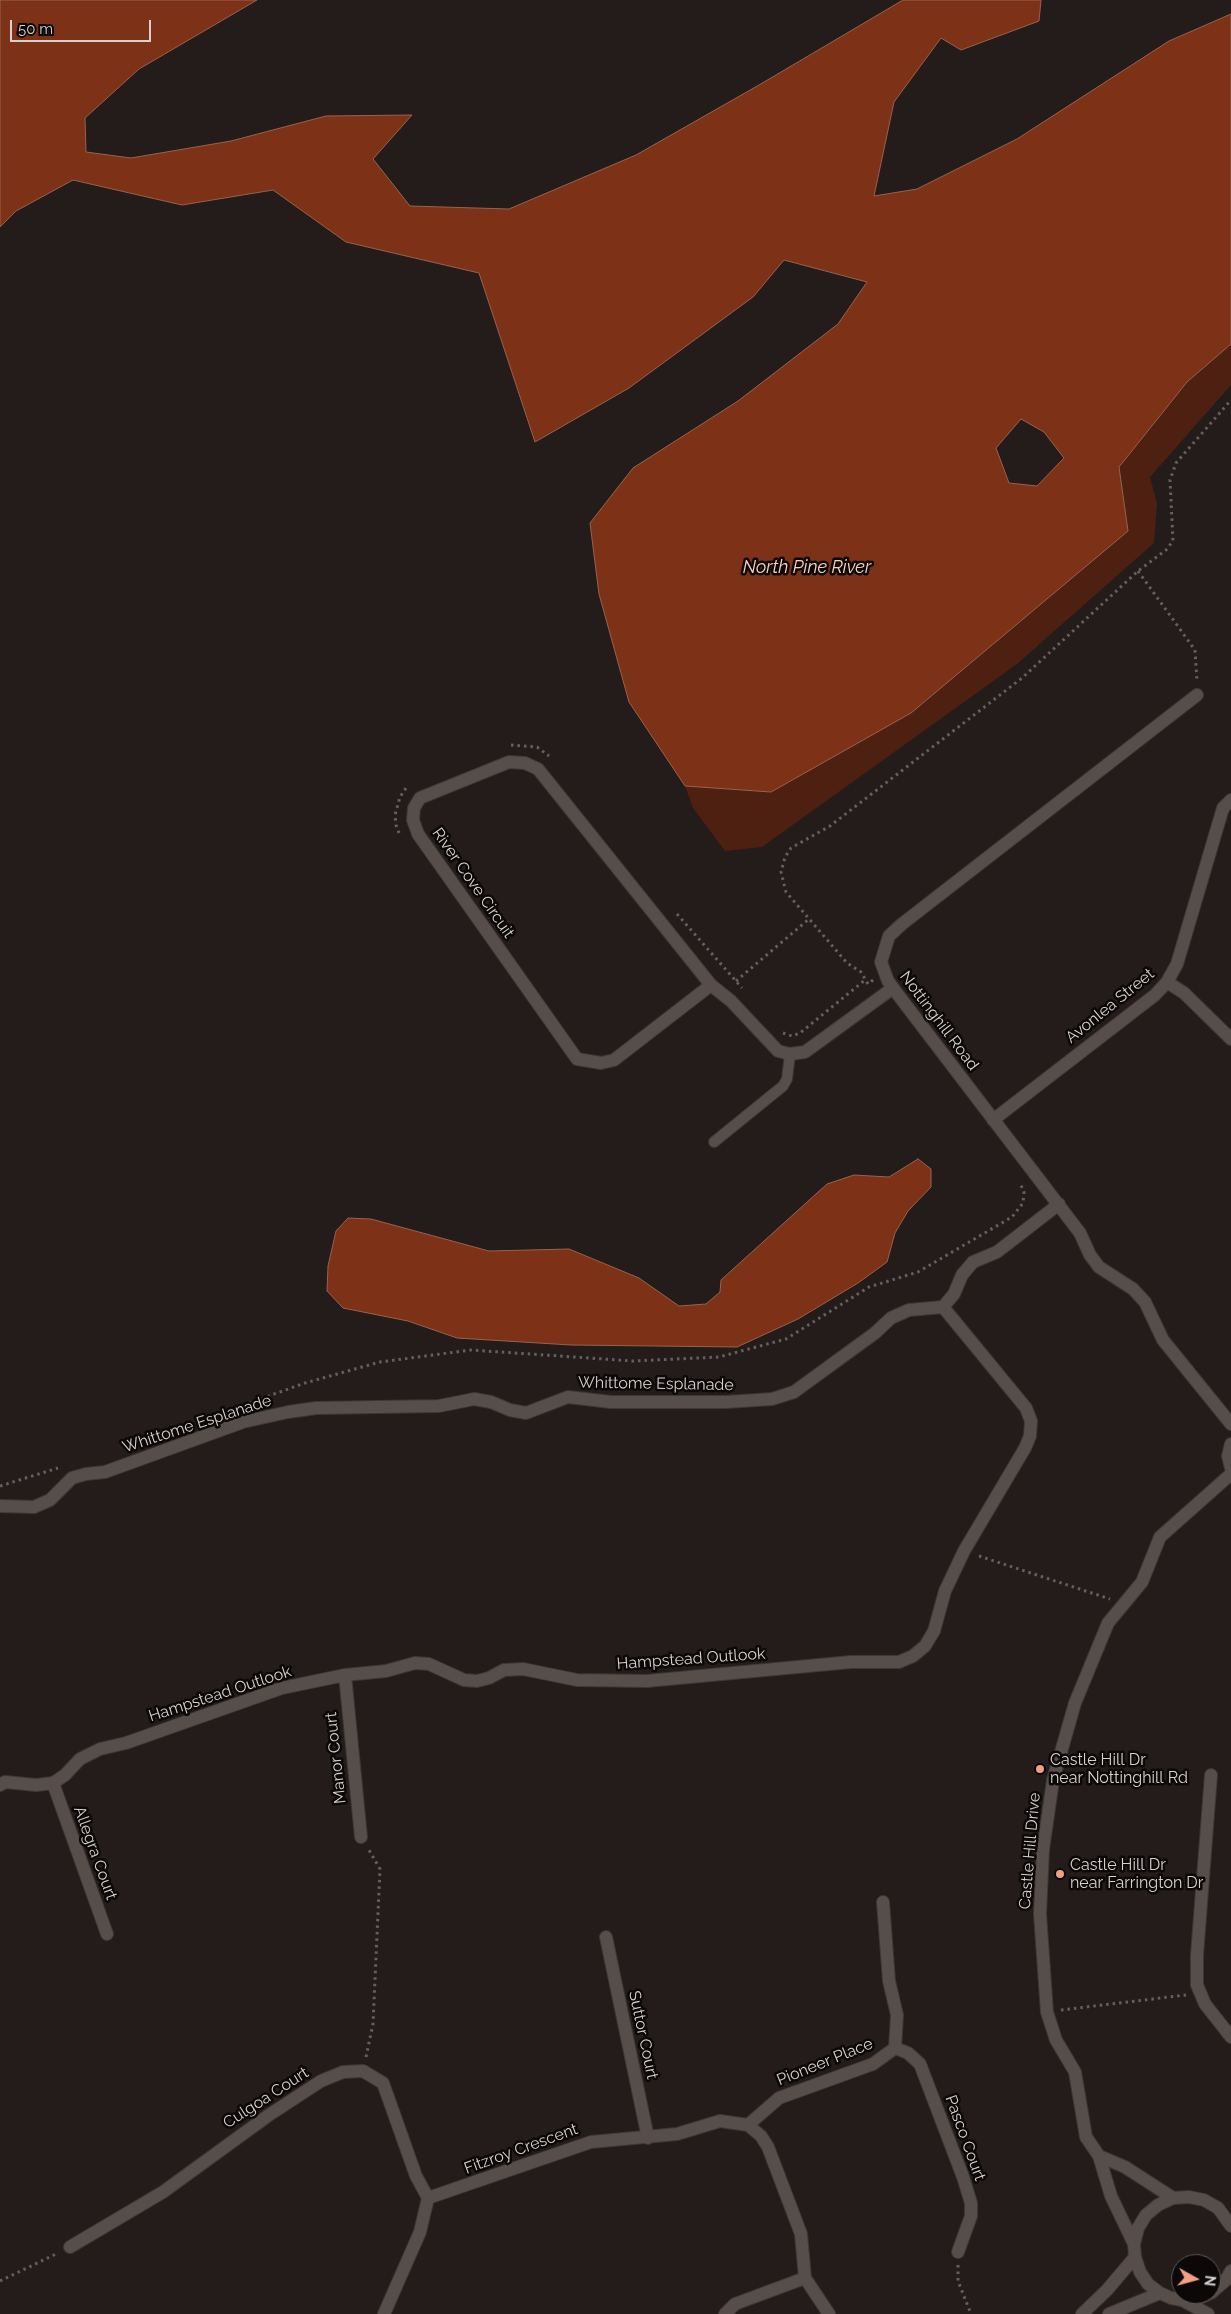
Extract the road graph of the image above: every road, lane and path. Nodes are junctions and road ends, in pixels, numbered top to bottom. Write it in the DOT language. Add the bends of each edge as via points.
graph roads {
  1 [pos="1231,400"];
  2 [pos="1138,571"];
  3 [pos="1197,695"];
  4 [pos="506,746"];
  5 [pos="552,761"];
  6 [pos="411,784"];
  7 [pos="1231,800"];
  8 [pos="400,836"];
  9 [pos="673,910"];
  10 [pos="809,919"];
  11 [pos="883,970"];
  12 [pos="865,980"];
  13 [pos="736,981"];
  14 [pos="1167,982"];
  15 [pos="868,984"];
  16 [pos="711,985"];
  17 [pos="741,987"];
  18 [pos="893,988"];
  19 [pos="747,994"];
  20 [pos="879,998"];
  21 [pos="731,1000"];
  22 [pos="777,1029"];
  23 [pos="1231,1039"];
  24 [pos="790,1054"];
  25 [pos="993,1120"];
  26 [pos="714,1142"];
  27 [pos="1020,1181"];
  28 [pos="1059,1204"];
  29 [pos="943,1307"];
  30 [pos="241,1406"];
  31 [pos="1231,1424"];
  32 [pos="1231,1444"];
  33 [pos="66,1466"];
  34 [pos="1231,1468"];
  35 [pos="1231,1474"];
  36 [pos="0,1486"];
  37 [pos="0,1506"];
  38 [pos="964,1551"];
  39 [pos="1123,1603"];
  40 [pos="345,1675"];
  41 [pos="1211,1775"];
  42 [pos="53,1783"];
  43 [pos="0,1785"];
  44 [pos="361,1837"];
  45 [pos="882,1902"];
  46 [pos="107,1934"];
  47 [pos="606,1937"];
  48 [pos="1199,1993"];
  49 [pos="1047,2012"];
  50 [pos="1231,2037"];
  51 [pos="895,2048"];
  52 [pos="363,2071"];
  53 [pos="748,2125"];
  54 [pos="648,2138"];
  55 [pos="1099,2156"];
  56 [pos="428,2198"];
  57 [pos="1173,2198"];
  58 [pos="1231,2226"];
  59 [pos="1134,2244"];
  60 [pos="70,2247"];
  61 [pos="958,2252"];
  62 [pos="1135,2257"];
  63 [pos="1231,2271"];
  64 [pos="805,2278"];
  65 [pos="0,2281"];
  66 [pos="1221,2284"];
  67 [pos="1160,2293"];
  68 [pos="1171,2296"];
  69 [pos="1189,2304"];
  70 [pos="384,2314"];
  71 [pos="725,2314"];
  72 [pos="829,2314"];
  73 [pos="971,2314"];
  74 [pos="1082,2314"];
  75 [pos="1109,2314"];
  76 [pos="1208,2314"];
  1 -- 2 [label="path" via="1176,463 1170,480 1173,541"];
  2 -- 3 [label="path" via="1195,650"];
  2 -- 10 [label="path" via="1022,678 830,826 791,848 781,872 786,892"];
  3 -- 11 [label="street, Nottinghill Road" via="902,924 884,944"];
  4 -- 5 [label="path" via="537,747"];
  6 -- 8 [label="path" via="400,798 395,815"];
  7 -- 14 [label="street, Avonlea Street" via="1224,808 1177,964"];
  9 -- 13 [label="path"];
  10 -- 12 [label="path"];
  10 -- 13 [label="path"];
  11 -- 15 [label="path"];
  11 -- 18 [label="street, Nottinghill Road"];
  12 -- 15 [label="path"];
  12 -- 22 [label="path" via="800,1033 792,1036"];
  13 -- 17 [label="path"];
  14 -- 23 [label="street" via="1184,993"];
  14 -- 25 [label="street, Avonlea Street"];
  15 -- 20 [label="path"];
  16 -- 16 [label="street, River Cove Circuit" via="538,769 525,763 509,762 420,798 414,808 413,820 418,834 578,1058 602,1063 614,1060"];
  16 -- 21 [label="street, River Cove Circuit"];
  17 -- 19 [label="path"];
  17 -- 21 [label="path"];
  18 -- 20 [label="street"];
  18 -- 25 [label="street, Nottinghill Road"];
  20 -- 24 [label="street" via="805,1052"];
  21 -- 24 [label="street, River Cove Circuit" via="778,1051"];
  24 -- 26 [label="lane" via="783,1086"];
  25 -- 28 [label="street, Nottinghill Road"];
  27 -- 30 [label="path" via="1023,1203 1012,1217 918,1272 869,1287 786,1339 718,1357 633,1361 471,1350 380,1362 305,1383"];
  28 -- 29 [label="street" via="997,1252 973,1262"];
  28 -- 31 [label="street, Nottinghill Road" via="1099,1267 1133,1289 1145,1302 1163,1340"];
  29 -- 37 [label="street, Whittome Esplanade" via="910,1310 891,1318 794,1392 772,1398 744,1402 611,1402 568,1397 526,1413 474,1399 439,1406 316,1408 243,1422 105,1472 72,1478 50,1500 34,1507"];
  29 -- 38 [label="street, Hampstead Outlook" via="1026,1408 1031,1421 1025,1448"];
  32 -- 34 [label="street" via="1228,1456"];
  33 -- 36 [label="path"];
  35 -- 39 [label="street, Castle Hill Drive" via="1160,1536 1142,1582 1134,1595"];
  38 -- 39 [label="path"];
  38 -- 40 [label="street, Hampstead Outlook" via="945,1591 934,1631 925,1646 899,1662 851,1662 647,1682 578,1680 523,1669 504,1670 476,1681 464,1680 429,1664 415,1663 386,1671"];
  39 -- 49 [label="street, Castle Hill Drive" via="1108,1623 1075,1703 1053,1780 1043,1850 1040,1914"];
  40 -- 42 [label="street, Hampstead Outlook" via="282,1688 126,1743 100,1749 80,1759"];
  40 -- 44 [label="street, Manor Court"];
  41 -- 48 [label="street" via="1197,1955"];
  42 -- 43 [label="street" via="5,1782"];
  42 -- 46 [label="street, Allegra Court"];
  44 -- 52 [label="path" via="380,1869 373,2024"];
  45 -- 51 [label="street, Pioneer Place" via="889,1981 897,2015"];
  47 -- 54 [label="street, Suttor Court"];
  48 -- 49 [label="path"];
  48 -- 50 [label="street"];
  49 -- 55 [label="street, Castle Hill Drive" via="1056,2040 1075,2072 1086,2137"];
  51 -- 53 [label="street, Pioneer Place" via="873,2064 779,2098"];
  51 -- 61 [label="street, Pasco Court" via="908,2053 920,2064 963,2177 971,2203 971,2216"];
  52 -- 56 [label="street" via="383,2083 416,2176"];
  52 -- 60 [label="street, Culgoa Court" via="343,2072 321,2081 163,2192"];
  53 -- 54 [label="street, Fitzroy Crescent" via="720,2121 677,2134"];
  53 -- 64 [label="street" via="768,2147 801,2234"];
  54 -- 56 [label="street, Fitzroy Crescent" via="591,2142"];
  55 -- 57 [label="street" via="1125,2167"];
  55 -- 59 [label="street, Castle Hill Drive" via="1111,2196"];
  56 -- 70 [label="street" via="420,2232"];
  57 -- 58 [label="street" via="1204,2200 1218,2208"];
  57 -- 59 [label="street" via="1158,2204 1146,2215"];
  59 -- 62 [label="street"];
  60 -- 65 [label="path"];
  61 -- 73 [label="path" via="958,2281"];
  62 -- 67 [label="street" via="1148,2284"];
  62 -- 74 [label="street"];
  63 -- 66 [label="street"];
  64 -- 71 [label="street" via="735,2304"];
  64 -- 72 [label="street"];
  67 -- 68 [label="street"];
  67 -- 75 [label="street"];
  69 -- 76 [label="street"];
}
